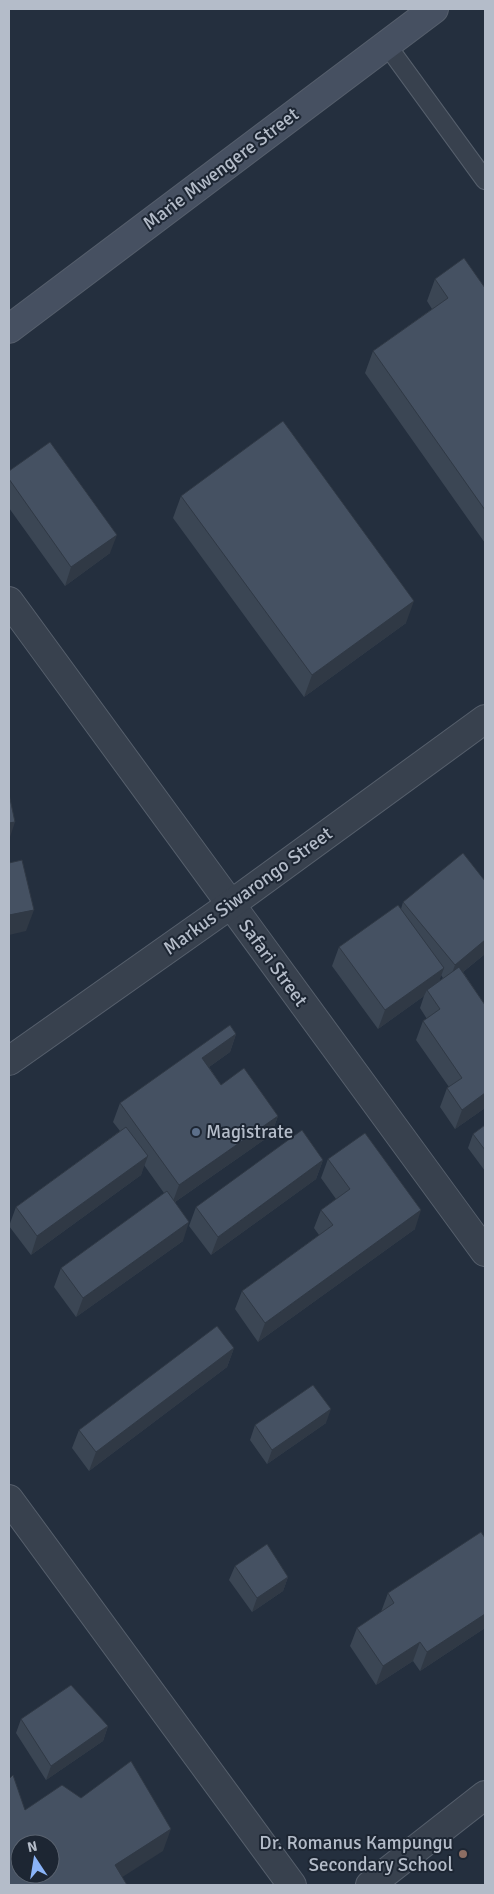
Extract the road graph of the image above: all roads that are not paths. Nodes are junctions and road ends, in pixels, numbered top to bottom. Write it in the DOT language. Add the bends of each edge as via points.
graph roads {
  1 [pos="434,9"];
  2 [pos="386,44"];
  3 [pos="485,180"];
  4 [pos="9,329"];
  5 [pos="9,601"];
  6 [pos="485,719"];
  7 [pos="230,905"];
  8 [pos="9,1061"];
  9 [pos="485,1252"];
  10 [pos="9,1499"];
  11 [pos="485,1795"];
  12 [pos="292,1885"];
  13 [pos="370,1885"];
  1 -- 2 [label="main road, Marie Mwengere Street"];
  2 -- 3 [label="lane"];
  2 -- 4 [label="main road, Marie Mwengere Street"];
  5 -- 7 [label="street, Safari Street"];
  6 -- 7 [label="street, Markus Siwarongo Street"];
  7 -- 8 [label="street, Markus Siwarongo Street"];
  7 -- 9 [label="street, Safari Street"];
  10 -- 12 [label="street"];
  11 -- 13 [label="street"];
}
